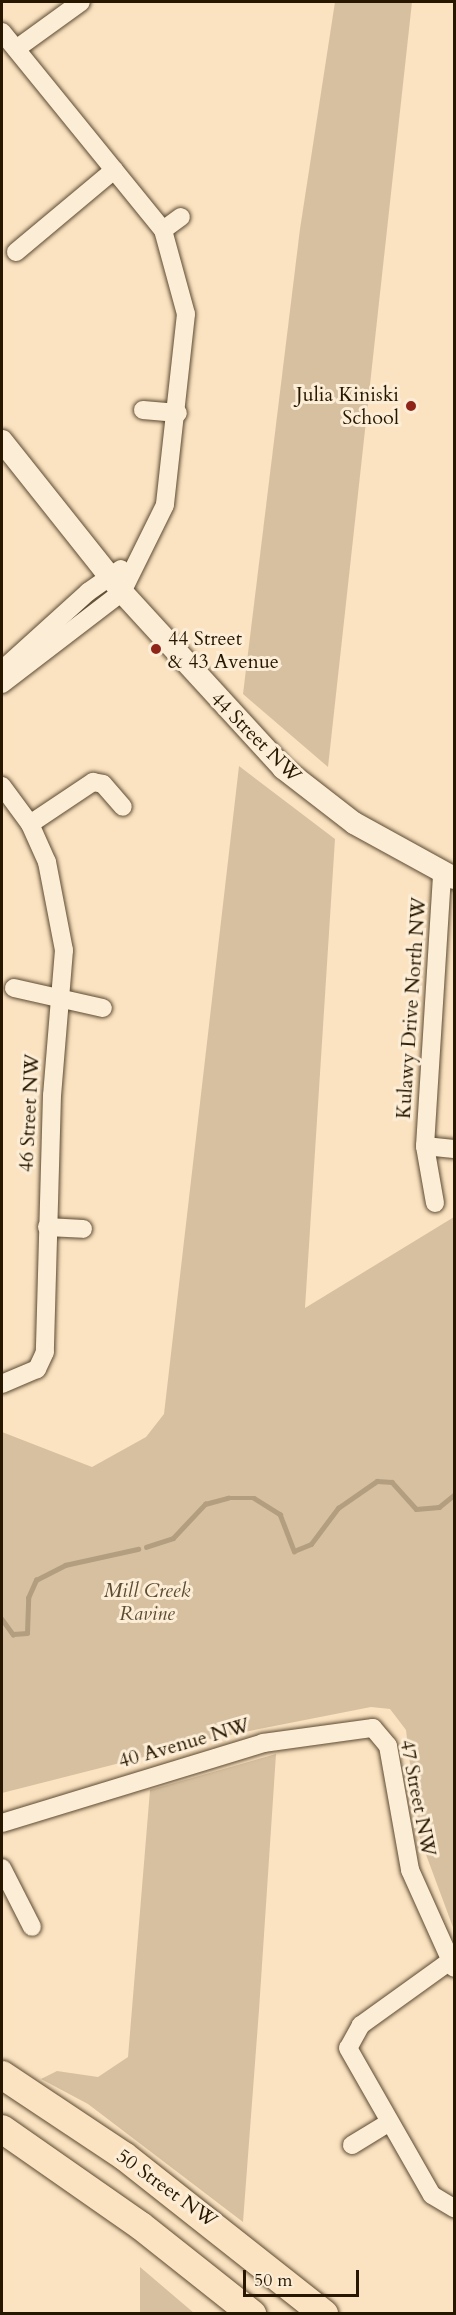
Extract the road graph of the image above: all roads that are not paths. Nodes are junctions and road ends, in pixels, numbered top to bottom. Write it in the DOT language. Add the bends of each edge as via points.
graph roads {
  1 [pos="81,2"];
  2 [pos="2,32"];
  3 [pos="16,49"];
  4 [pos="114,170"];
  5 [pos="181,217"];
  6 [pos="162,230"];
  7 [pos="16,252"];
  8 [pos="143,410"];
  9 [pos="178,413"];
  10 [pos="2,441"];
  11 [pos="115,584"];
  12 [pos="2,670"];
  13 [pos="2,684"];
  14 [pos="2,786"];
  15 [pos="123,807"];
  16 [pos="30,824"];
  17 [pos="448,875"];
  18 [pos="14,988"];
  19 [pos="58,1002"];
  20 [pos="103,1008"];
  21 [pos="425,1146"];
  22 [pos="454,1149"];
  23 [pos="435,1203"];
  24 [pos="47,1227"];
  25 [pos="83,1228"];
  26 [pos="2,1384"];
  27 [pos="382,1734"];
  28 [pos="2,1823"];
  29 [pos="2,1868"];
  30 [pos="32,1927"];
  31 [pos="452,1965"];
  32 [pos="2,2075"];
  33 [pos="388,2123"];
  34 [pos="2,2128"];
  35 [pos="352,2145"];
  36 [pos="453,2208"];
  37 [pos="252,2313"];
  38 [pos="324,2313"];
  1 -- 3 [label="street"];
  2 -- 3 [label="street"];
  3 -- 4 [label="street"];
  4 -- 6 [label="street"];
  4 -- 7 [label="street"];
  5 -- 6 [label="street"];
  6 -- 9 [label="street" via="186,314"];
  8 -- 9 [label="street"];
  9 -- 11 [label="street" via="165,506 134,563"];
  10 -- 11 [label="street, 44 Street NW"];
  11 -- 12 [label="street"];
  11 -- 13 [label="street"];
  11 -- 17 [label="street, 44 Street NW" via="283,768 354,823"];
  14 -- 16 [label="street, 46 Street NW"];
  15 -- 16 [label="street" via="103,784 93,782"];
  16 -- 19 [label="street, 46 Street NW" via="58,909 64,950"];
  17 -- 21 [label="street, Kulawy Drive North NW"];
  18 -- 19 [label="street"];
  19 -- 20 [label="street"];
  19 -- 24 [label="street, 46 Street NW"];
  21 -- 22 [label="street, Kulawy Drive North NW"];
  21 -- 23 [label="street, Kulawy Drive North NW"];
  24 -- 25 [label="street"];
  24 -- 26 [label="street, 46 Street NW" via="43,1364"];
  27 -- 28 [label="street, 40 Avenue NW" via="362,1726 263,1743"];
  27 -- 31 [label="street, 47 Street NW" via="407,1861"];
  29 -- 30 [label="street"];
  31 -- 33 [label="street" via="361,2025 349,2041 353,2063"];
  32 -- 38 [label="main road, 50 Street NW" via="142,2169"];
  33 -- 35 [label="street"];
  33 -- 36 [label="street" via="432,2195"];
  34 -- 37 [label="main road" via="141,2226"];
}
